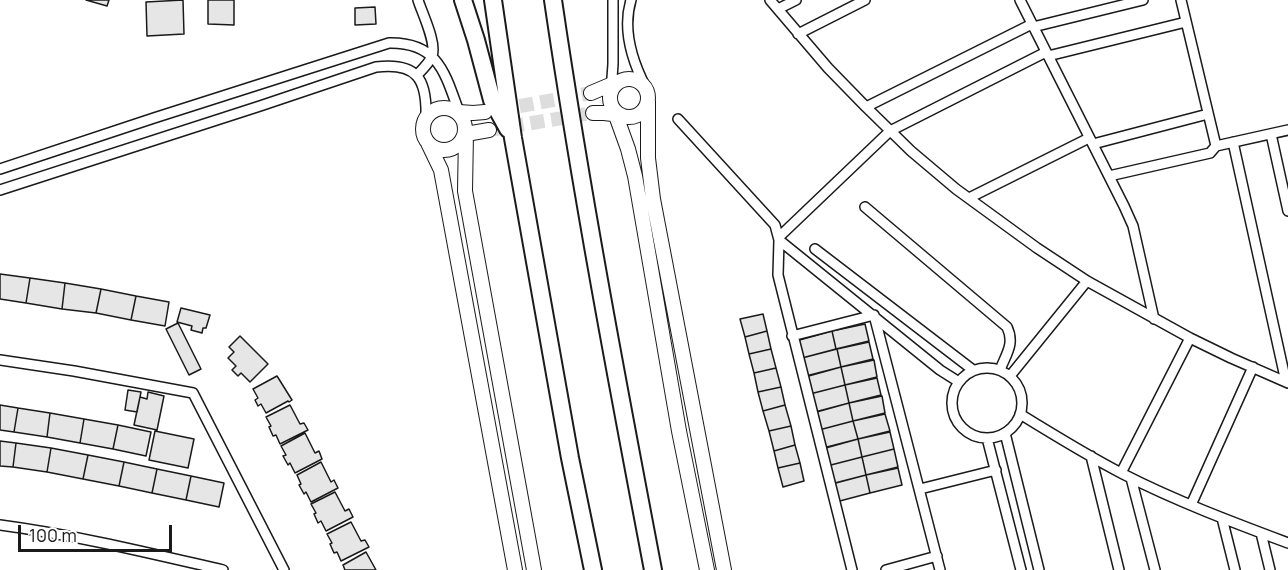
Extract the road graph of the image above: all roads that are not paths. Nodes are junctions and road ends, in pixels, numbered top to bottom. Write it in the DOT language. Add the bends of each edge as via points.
graph roads {
  1 [pos="418,0"];
  2 [pos="463,0"];
  3 [pos="493,0"];
  4 [pos="553,0"];
  5 [pos="613,0"];
  6 [pos="631,0"];
  7 [pos="770,0"];
  8 [pos="796,0"];
  9 [pos="866,0"];
  10 [pos="1020,0"];
  11 [pos="1143,0"];
  12 [pos="1181,0"];
  13 [pos="778,9"];
  14 [pos="1186,22"];
  15 [pos="1033,25"];
  16 [pos="798,34"];
  17 [pos="1047,54"];
  18 [pos="432,56"];
  19 [pos="417,75"];
  20 [pos="613,87"];
  21 [pos="591,93"];
  22 [pos="647,95"];
  23 [pos="866,107"];
  24 [pos="459,112"];
  25 [pos="485,112"];
  26 [pos="593,113"];
  27 [pos="617,113"];
  28 [pos="1208,114"];
  29 [pos="426,117"];
  30 [pos="678,119"];
  31 [pos="489,130"];
  32 [pos="1288,130"];
  33 [pos="890,131"];
  34 [pos="466,134"];
  35 [pos="1271,134"];
  36 [pos="513,138"];
  37 [pos="1091,141"];
  38 [pos="1233,142"];
  39 [pos="428,143"];
  40 [pos="1216,146"];
  41 [pos="0,169"];
  42 [pos="1109,176"];
  43 [pos="0,190"];
  44 [pos="969,198"];
  45 [pos="865,207"];
  46 [pos="1288,211"];
  47 [pos="779,238"];
  48 [pos="814,249"];
  49 [pos="1087,281"];
  50 [pos="874,315"];
  51 [pos="1154,319"];
  52 [pos="792,336"];
  53 [pos="1190,338"];
  54 [pos="0,360"];
  55 [pos="1252,367"];
  56 [pos="973,370"];
  57 [pos="1000,370"];
  58 [pos="1010,376"];
  59 [pos="958,382"];
  60 [pos="1287,382"];
  61 [pos="1020,414"];
  62 [pos="1005,433"];
  63 [pos="987,438"];
  64 [pos="1091,456"];
  65 [pos="996,470"];
  66 [pos="1126,475"];
  67 [pos="920,489"];
  68 [pos="1191,505"];
  69 [pos="1222,518"];
  70 [pos="0,525"];
  71 [pos="1261,533"];
  72 [pos="1288,543"];
  73 [pos="937,556"];
  74 [pos="223,570"];
  75 [pos="284,570"];
  76 [pos="515,570"];
  77 [pos="534,570"];
  78 [pos="593,570"];
  79 [pos="653,570"];
  80 [pos="707,570"];
  81 [pos="724,570"];
  82 [pos="852,570"];
  83 [pos="886,570"];
  84 [pos="940,570"];
  85 [pos="1021,570"];
  86 [pos="1039,570"];
  87 [pos="1119,570"];
  88 [pos="1155,570"];
  89 [pos="1235,570"];
  90 [pos="1270,570"];
  1 -- 18 [label="street" via="431,39"];
  2 -- 36 [label="highway" via="492,100"];
  3 -- 36 [label="highway"];
  4 -- 79 [label="highway" via="606,322"];
  5 -- 20 [label="street"];
  6 -- 22 [label="street" via="628,36"];
  7 -- 13 [label="street"];
  8 -- 13 [label="street"];
  9 -- 16 [label="street"];
  10 -- 15 [label="street"];
  11 -- 15 [label="street"];
  12 -- 14 [label="street"];
  13 -- 16 [label="street"];
  14 -- 17 [label="street"];
  14 -- 28 [label="street"];
  15 -- 17 [label="street"];
  15 -- 23 [label="street"];
  16 -- 23 [label="street"];
  17 -- 33 [label="street"];
  17 -- 37 [label="street"];
  18 -- 19 [label="street"];
  18 -- 24 [label="street" via="448,80"];
  18 -- 41 [label="street" via="411,45 389,43"];
  19 -- 29 [label="street" via="425,94"];
  19 -- 43 [label="street" via="396,66 376,67"];
  20 -- 21 [label="street"];
  20 -- 22 [label="street" via="630,78 642,83"];
  20 -- 27 [label="street" via="610,98"];
  22 -- 27 [label="street" via="646,107 638,115"];
  22 -- 81 [label="street" via="648,158 655,209"];
  23 -- 33 [label="street"];
  24 -- 25 [label="street"];
  24 -- 29 [label="street" via="442,107"];
  24 -- 34 [label="street"];
  26 -- 27 [label="street"];
  27 -- 80 [label="street" via="635,176"];
  28 -- 37 [label="street"];
  28 -- 40 [label="street"];
  29 -- 39 [label="street" via="423,133"];
  30 -- 47 [label="street" via="775,225"];
  31 -- 34 [label="street"];
  32 -- 35 [label="street"];
  33 -- 44 [label="street"];
  33 -- 47 [label="street"];
  34 -- 39 [label="street" via="455,148 448,150"];
  34 -- 77 [label="street" via="468,217"];
  35 -- 38 [label="street"];
  35 -- 46 [label="street"];
  36 -- 78 [label="highway"];
  37 -- 42 [label="street"];
  37 -- 44 [label="street"];
  38 -- 40 [label="street"];
  38 -- 60 [label="street"];
  39 -- 76 [label="street" via="441,170"];
  40 -- 42 [label="street" via="1210,153"];
  42 -- 51 [label="street" via="1133,226"];
  44 -- 49 [label="street"];
  45 -- 57 [label="street" via="1007,327 1011,341"];
  47 -- 50 [label="street"];
  47 -- 52 [label="street" via="778,275"];
  48 -- 56 [label="street"];
  49 -- 51 [label="street"];
  49 -- 58 [label="street"];
  50 -- 52 [label="street"];
  50 -- 59 [label="street"];
  50 -- 67 [label="street"];
  51 -- 53 [label="street"];
  52 -- 82 [label="street"];
  53 -- 55 [label="street"];
  53 -- 66 [label="street"];
  54 -- 75 [label="street" via="193,393"];
  55 -- 60 [label="street"];
  55 -- 68 [label="street"];
  56 -- 57 [label="street"];
  56 -- 59 [label="street"];
  57 -- 58 [label="street"];
  58 -- 61 [label="street" via="1021,394"];
  59 -- 63 [label="street" via="952,400 957,421 969,433"];
  61 -- 62 [label="street"];
  61 -- 64 [label="street"];
  62 -- 63 [label="street"];
  62 -- 86 [label="street"];
  63 -- 65 [label="street"];
  64 -- 66 [label="street"];
  64 -- 87 [label="street"];
  65 -- 67 [label="street"];
  65 -- 85 [label="street"];
  66 -- 68 [label="street"];
  66 -- 88 [label="street"];
  67 -- 73 [label="street"];
  68 -- 69 [label="street"];
  69 -- 71 [label="street"];
  69 -- 89 [label="street"];
  70 -- 74 [label="street"];
  71 -- 72 [label="street"];
  71 -- 90 [label="street"];
  73 -- 83 [label="street"];
  73 -- 84 [label="street"];
}
